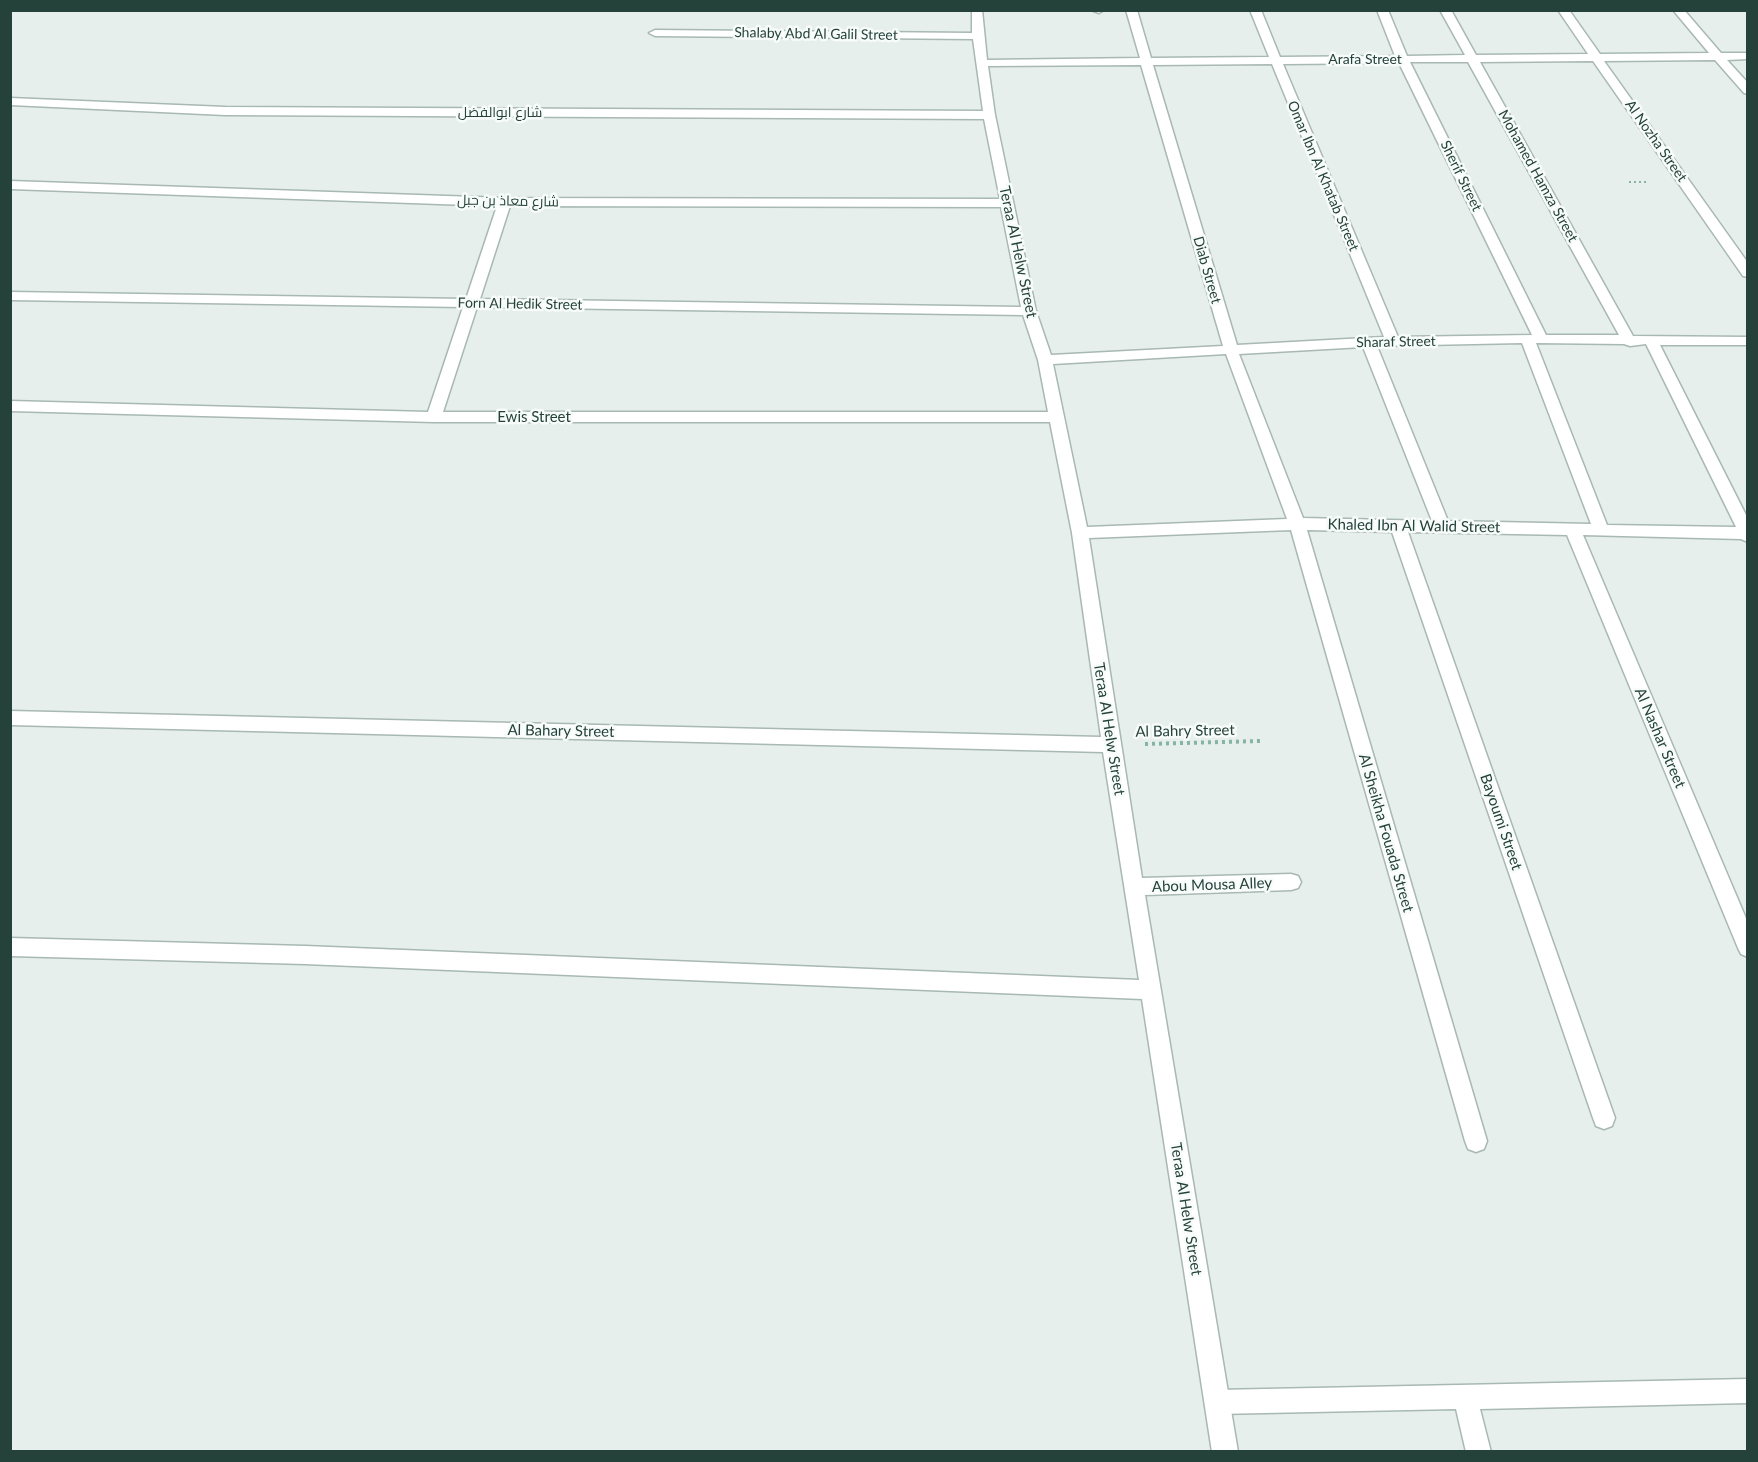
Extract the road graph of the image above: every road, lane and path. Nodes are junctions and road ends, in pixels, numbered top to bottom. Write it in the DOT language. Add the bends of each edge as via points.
graph roads {
  1 [pos="977,10"];
  2 [pos="1131,10"];
  3 [pos="1255,10"];
  4 [pos="1382,10"];
  5 [pos="1446,10"];
  6 [pos="1563,10"];
  7 [pos="1678,10"];
  8 [pos="655,33"];
  9 [pos="978,36"];
  10 [pos="1596,56"];
  11 [pos="1718,56"];
  12 [pos="1748,56"];
  13 [pos="1402,58"];
  14 [pos="1473,58"];
  15 [pos="1274,59"];
  16 [pos="1145,60"];
  17 [pos="982,63"];
  18 [pos="1748,91"];
  19 [pos="10,101"];
  20 [pos="989,115"];
  21 [pos="10,185"];
  22 [pos="505,202"];
  23 [pos="1007,203"];
  24 [pos="1748,273"];
  25 [pos="10,296"];
  26 [pos="473,303"];
  27 [pos="1029,311"];
  28 [pos="1535,340"];
  29 [pos="1748,341"];
  30 [pos="1368,342"];
  31 [pos="1393,342"];
  32 [pos="1630,342"];
  33 [pos="1652,342"];
  34 [pos="1231,350"];
  35 [pos="1045,360"];
  36 [pos="10,406"];
  37 [pos="434,417"];
  38 [pos="1058,417"];
  39 [pos="1297,524"];
  40 [pos="1398,526"];
  41 [pos="1442,526"];
  42 [pos="1572,528"];
  43 [pos="1601,529"];
  44 [pos="1080,533"];
  45 [pos="1747,534"];
  46 [pos="10,718"];
  47 [pos="1260,741"];
  48 [pos="1111,745"];
  49 [pos="1291,882"];
  50 [pos="1134,887"];
  51 [pos="10,947"];
  52 [pos="1748,948"];
  53 [pos="1151,990"];
  54 [pos="1604,1118"];
  55 [pos="1476,1142"];
  56 [pos="1748,1391"];
  57 [pos="1465,1397"];
  58 [pos="1217,1402"];
  59 [pos="1225,1452"];
  60 [pos="1479,1452"];
  1 -- 9 [label="street, Teraa Al Helw Street"];
  2 -- 16 [label="street, Diab Street"];
  3 -- 15 [label="street, Omar Ibn Al Khatab Street"];
  4 -- 13 [label="street, Sherif Street"];
  5 -- 14 [label="street, Mohamed Hamza Street"];
  6 -- 10 [label="street, Al Nozha Street"];
  7 -- 11 [label="street"];
  8 -- 9 [label="street, Shalaby Abd Al Galil Street"];
  9 -- 17 [label="street, Teraa Al Helw Street"];
  10 -- 11 [label="street, Arafa Street"];
  10 -- 14 [label="street, Arafa Street"];
  10 -- 24 [label="street, Al Nozha Street"];
  11 -- 12 [label="street, Arafa Street"];
  11 -- 18 [label="street"];
  13 -- 14 [label="street, Arafa Street"];
  13 -- 15 [label="street, Arafa Street"];
  13 -- 28 [label="street, Sherif Street"];
  14 -- 32 [label="street, Mohamed Hamza Street"];
  15 -- 16 [label="street, Arafa Street"];
  15 -- 31 [label="street, Omar Ibn Al Khatab Street"];
  16 -- 17 [label="street, Arafa Street"];
  16 -- 34 [label="street, Diab Street"];
  17 -- 20 [label="street, Teraa Al Helw Street"];
  19 -- 20 [label="street, شارع ابوالفضل" via="225,111"];
  20 -- 23 [label="street, Teraa Al Helw Street"];
  21 -- 22 [label="street, شارع معاذ بن جبل"];
  22 -- 23 [label="street, شارع معاذ بن جبل"];
  22 -- 26 [label="street"];
  23 -- 27 [label="street, Teraa Al Helw Street"];
  25 -- 26 [label="street, Forn Al Hedik Street"];
  26 -- 27 [label="street, Forn Al Hedik Street"];
  26 -- 37 [label="street"];
  27 -- 35 [label="street, Teraa Al Helw Street"];
  28 -- 31 [label="street, Sharaf Street"];
  28 -- 32 [label="street, Sharaf Street"];
  28 -- 43 [label="street, Sherif Street"];
  29 -- 33 [label="street, Sharaf Street"];
  30 -- 31 [label="street, Sharaf Street"];
  30 -- 34 [label="street, Sharaf Street"];
  30 -- 41 [label="street"];
  32 -- 33 [label="street, Sharaf Street"];
  33 -- 45 [label="street"];
  34 -- 35 [label="street, Sharaf Street"];
  34 -- 39 [label="street, Diab Street"];
  35 -- 38 [label="street, Teraa Al Helw Street"];
  36 -- 37 [label="street, Ewis Street"];
  37 -- 38 [label="street, Ewis Street"];
  38 -- 44 [label="street, Teraa Al Helw Street"];
  39 -- 40 [label="street, Khaled Ibn Al Walid Street"];
  39 -- 44 [label="street, Khaled Ibn Al Walid Street"];
  39 -- 55 [label="street, Al Sheikha Fouada Street"];
  40 -- 41 [label="street, Khaled Ibn Al Walid Street"];
  40 -- 54 [label="street, Bayoumi Street"];
  41 -- 42 [label="street, Khaled Ibn Al Walid Street"];
  42 -- 43 [label="street, Khaled Ibn Al Walid Street"];
  42 -- 52 [label="street, Al Nashar Street"];
  43 -- 45 [label="street, Khaled Ibn Al Walid Street"];
  44 -- 48 [label="street, Teraa Al Helw Street"];
  46 -- 48 [label="street, Al Bahary Street"];
  47 -- 48 [label="path, Al Bahry Street"];
  48 -- 50 [label="street, Teraa Al Helw Street"];
  49 -- 50 [label="street, Abou Mousa Alley"];
  50 -- 53 [label="street, Teraa Al Helw Street"];
  51 -- 53 [label="street" via="305,955"];
  53 -- 58 [label="street, Teraa Al Helw Street"];
  56 -- 57 [label="street"];
  57 -- 58 [label="street"];
  57 -- 60 [label="street"];
  58 -- 59 [label="street, Teraa Al Helw Street"];
}
